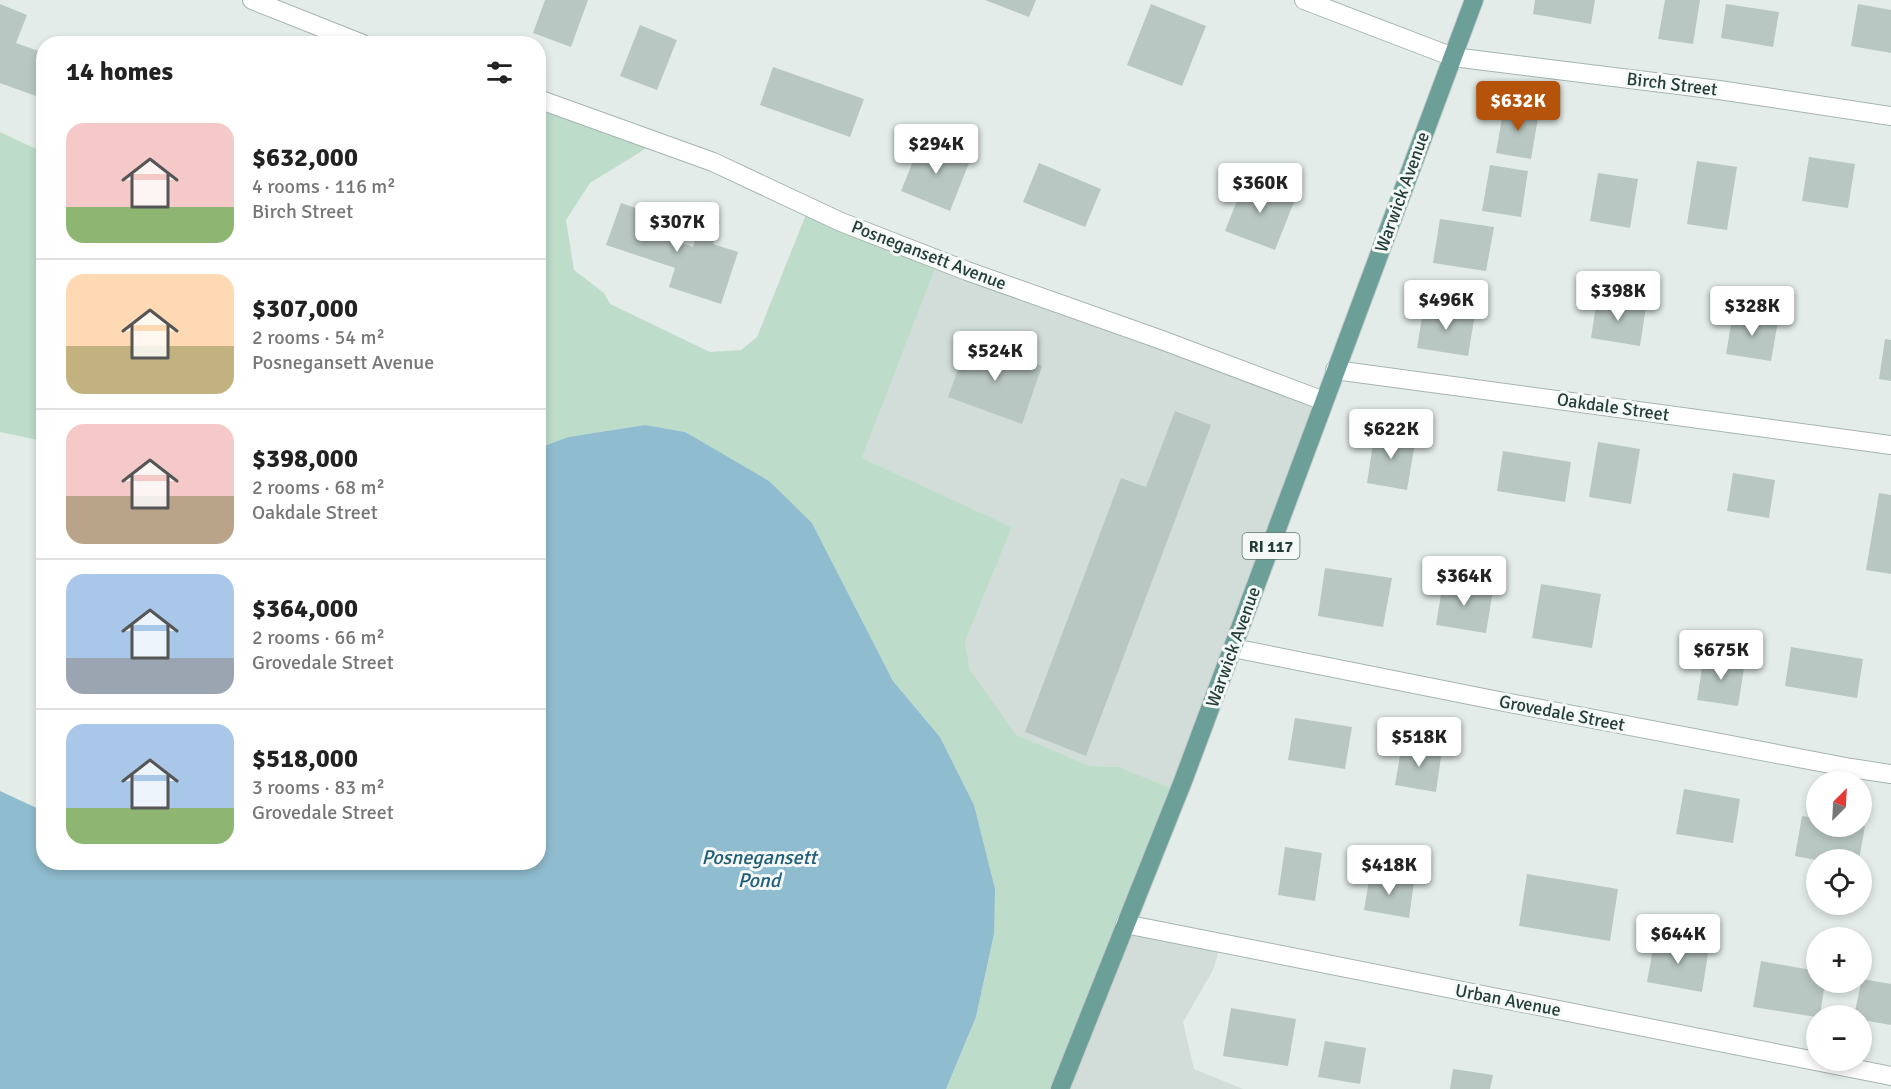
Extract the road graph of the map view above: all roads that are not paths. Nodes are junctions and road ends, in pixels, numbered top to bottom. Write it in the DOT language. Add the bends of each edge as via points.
graph roads {
  1 [pos="252,0"];
  2 [pos="1304,0"];
  3 [pos="1473,0"];
  4 [pos="343,36"];
  5 [pos="1453,57"];
  6 [pos="546,102"];
  7 [pos="1891,116"];
  8 [pos="1335,370"];
  9 [pos="1324,401"];
  10 [pos="1891,445"];
  11 [pos="1233,648"];
  12 [pos="1891,774"];
  13 [pos="1125,924"];
  14 [pos="1891,1076"];
  15 [pos="1060,1089"];
  1 -- 4 [label="street"];
  2 -- 5 [label="street, Birch Street"];
  3 -- 5 [label="main road, Warwick Avenue / RI 117"];
  5 -- 7 [label="street, Birch Street"];
  5 -- 8 [label="main road, Warwick Avenue / RI 117"];
  6 -- 9 [label="street, Posnegansett Avenue" via="713,162 841,222 967,271"];
  8 -- 9 [label="main road, Warwick Avenue / RI 117"];
  8 -- 10 [label="street, Oakdale Street"];
  9 -- 11 [label="main road, Warwick Avenue / RI 117"];
  11 -- 12 [label="street, Grovedale Street"];
  11 -- 13 [label="main road, Warwick Avenue / RI 117"];
  13 -- 14 [label="street, Urban Avenue"];
  13 -- 15 [label="main road, Warwick Avenue / RI 117"];
}
